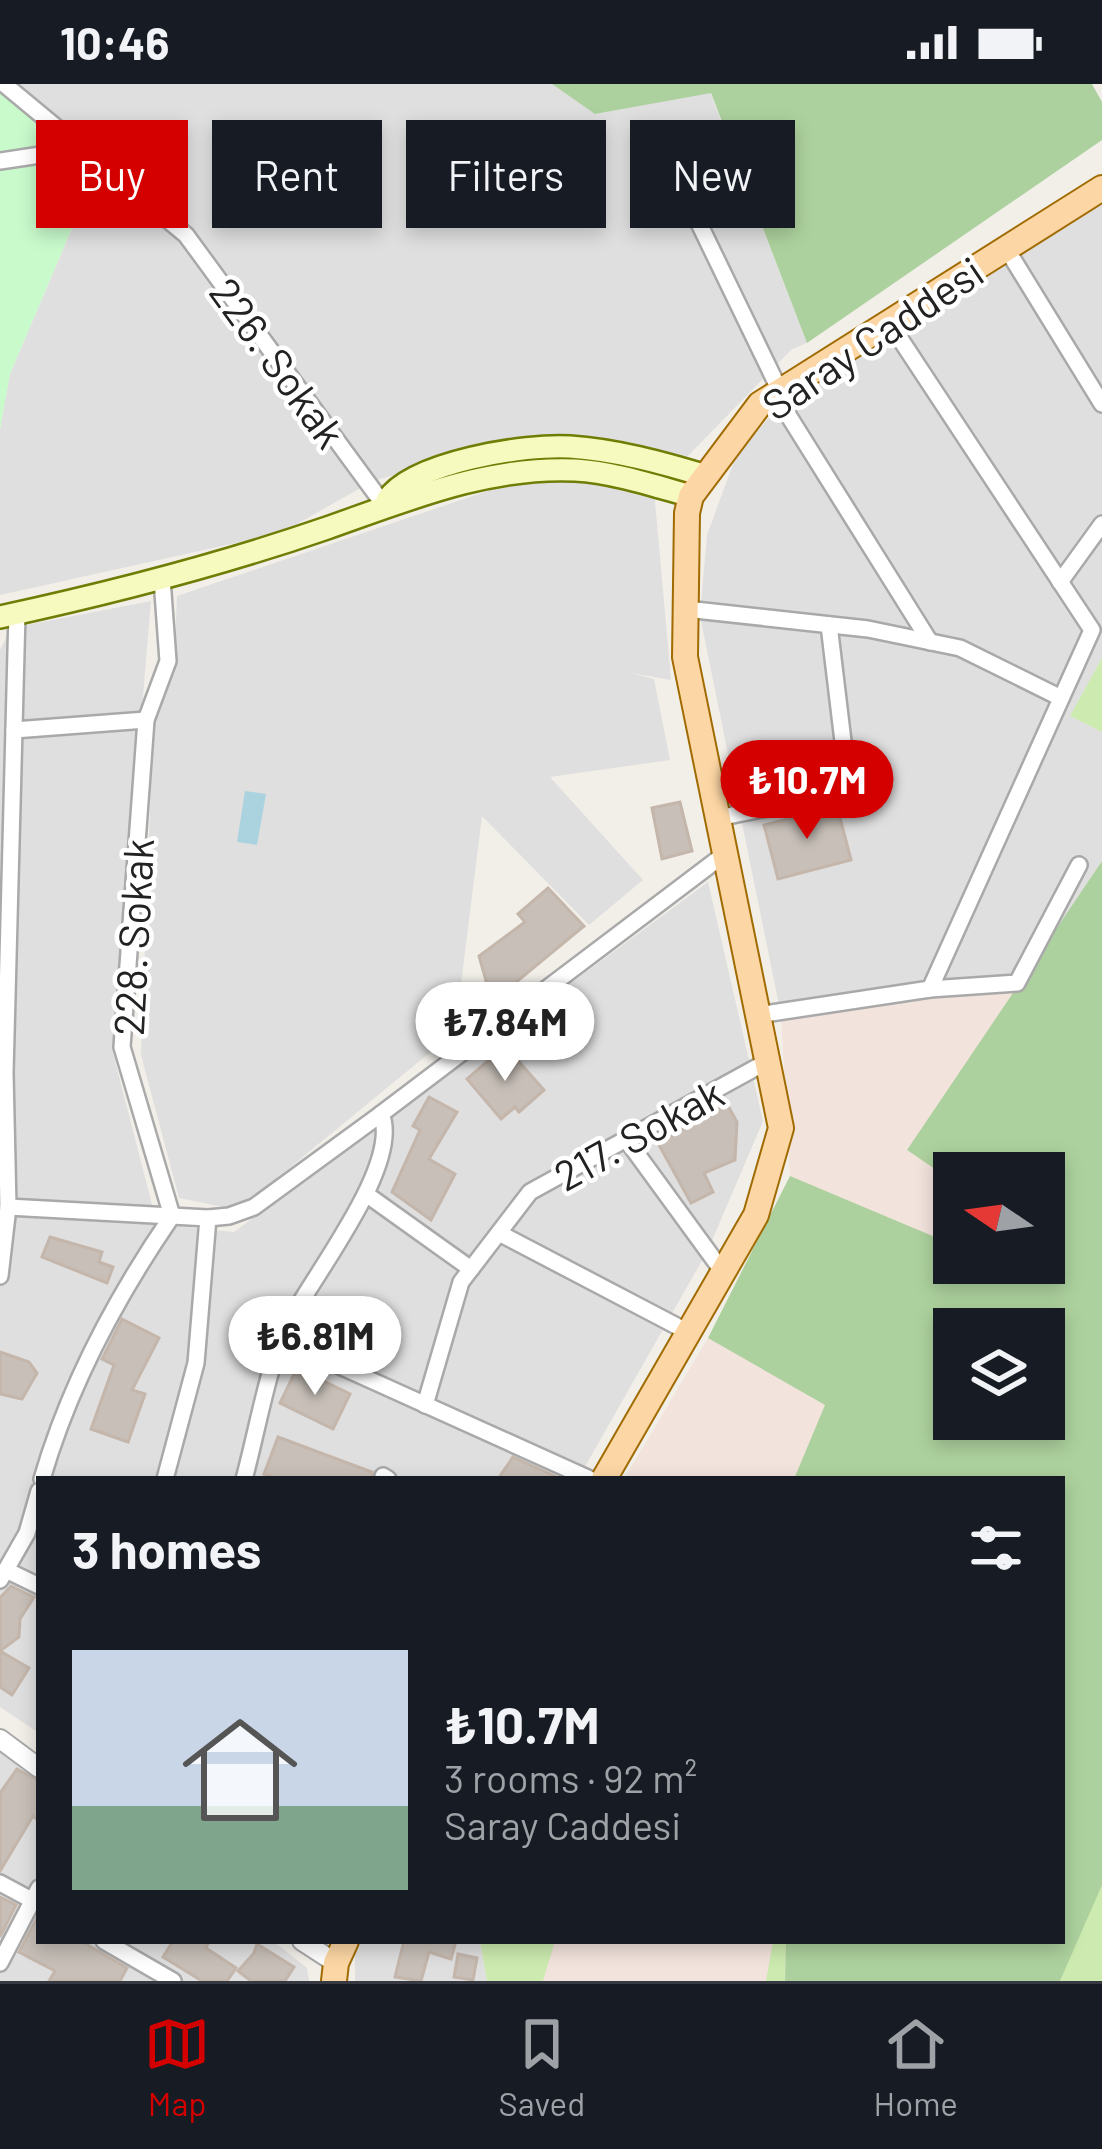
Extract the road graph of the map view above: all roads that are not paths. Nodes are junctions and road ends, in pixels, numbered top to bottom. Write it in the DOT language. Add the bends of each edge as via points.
graph roads {
  1 [pos="4,84"];
  2 [pos="46,120"];
  3 [pos="36,155"];
  4 [pos="0,160"];
  5 [pos="1102,188"];
  6 [pos="177,228"];
  7 [pos="701,228"];
  8 [pos="1006,248"];
  9 [pos="890,322"];
  10 [pos="777,393"];
  11 [pos="1102,404"];
  12 [pos="699,486"];
  13 [pos="384,505"];
  14 [pos="1102,524"];
  15 [pos="162,578"];
  16 [pos="1060,582"];
  17 [pos="686,609"];
  18 [pos="8,615"];
  19 [pos="829,625"];
  20 [pos="929,642"];
  21 [pos="1061,698"];
  22 [pos="146,720"];
  23 [pos="14,730"];
  24 [pos="718,818"];
  25 [pos="726,853"];
  26 [pos="1079,865"];
  27 [pos="930,989"];
  28 [pos="758,1015"];
  29 [pos="767,1061"];
  30 [pos="381,1114"];
  31 [pos="626,1139"];
  32 [pos="366,1194"];
  33 [pos="8,1207"];
  34 [pos="172,1216"];
  35 [pos="208,1217"];
  36 [pos="499,1233"];
  37 [pos="471,1269"];
  38 [pos="723,1272"];
  39 [pos="0,1276"];
  40 [pos="688,1332"];
  41 [pos="282,1340"];
  42 [pos="425,1405"];
  43 [pos="44,1476"];
  44 [pos="166,1476"];
  45 [pos="245,1476"];
  46 [pos="583,1476"];
  47 [pos="606,1476"];
  48 [pos="36,1502"];
  49 [pos="3,1575"];
  50 [pos="36,1585"];
  51 [pos="0,1739"];
  52 [pos="36,1766"];
  53 [pos="0,1883"];
  54 [pos="36,1897"];
  55 [pos="109,1944"];
  56 [pos="306,1944"];
  57 [pos="0,1964"];
  58 [pos="336,1969"];
  59 [pos="173,1981"];
  1 -- 2 [label="street, 226. Sokak"];
  3 -- 4 [label="street"];
  5 -- 8 [label="main road, Saray Caddesi"];
  6 -- 13 [label="street, 226. Sokak"];
  7 -- 10 [label="street"];
  8 -- 9 [label="main road, Saray Caddesi"];
  8 -- 11 [label="street"];
  9 -- 10 [label="main road, Saray Caddesi"];
  9 -- 16 [label="street"];
  10 -- 12 [label="main road, Saray Caddesi"];
  10 -- 20 [label="street"];
  12 -- 13 [label="main road" via="577,470 496,475"];
  12 -- 17 [label="main road" via="687,513"];
  13 -- 15 [label="main road"];
  14 -- 16 [label="street"];
  15 -- 18 [label="main road"];
  15 -- 22 [label="street, 228. Sokak" via="168,661"];
  16 -- 21 [label="street" via="1092,630"];
  17 -- 19 [label="street"];
  17 -- 24 [label="main road" via="685,657"];
  18 -- 23 [label="street"];
  19 -- 20 [label="street"];
  19 -- 24 [label="street" via="849,791"];
  20 -- 21 [label="street" via="960,648"];
  21 -- 27 [label="street"];
  22 -- 23 [label="street"];
  22 -- 34 [label="street, 228. Sokak" via="122,1047"];
  23 -- 33 [label="street"];
  24 -- 25 [label="main road"];
  25 -- 28 [label="main road"];
  25 -- 30 [label="street"];
  26 -- 27 [label="street" via="1017,983"];
  27 -- 28 [label="street"];
  28 -- 29 [label="main road"];
  29 -- 31 [label="street, 217. Sokak"];
  29 -- 38 [label="main road" via="781,1128 756,1214"];
  30 -- 32 [label="street" via="387,1135"];
  30 -- 35 [label="street" via="254,1207"];
  31 -- 36 [label="street, 217. Sokak" via="530,1192"];
  31 -- 38 [label="street"];
  32 -- 37 [label="street"];
  32 -- 41 [label="street"];
  33 -- 34 [label="street"];
  33 -- 39 [label="street"];
  34 -- 35 [label="street"];
  34 -- 43 [label="street" via="76,1383"];
  35 -- 44 [label="street" via="196,1364"];
  36 -- 37 [label="street, 217. Sokak"];
  36 -- 40 [label="street"];
  37 -- 42 [label="street, 217. Sokak"];
  38 -- 40 [label="main road"];
  40 -- 47 [label="main road"];
  41 -- 42 [label="street"];
  41 -- 45 [label="street"];
  42 -- 46 [label="street"];
  48 -- 49 [label="street"];
  49 -- 50 [label="street"];
  51 -- 52 [label="street"];
  53 -- 54 [label="street"];
  54 -- 57 [label="street"];
  55 -- 59 [label="street"];
  56 -- 58 [label="street"];
}
